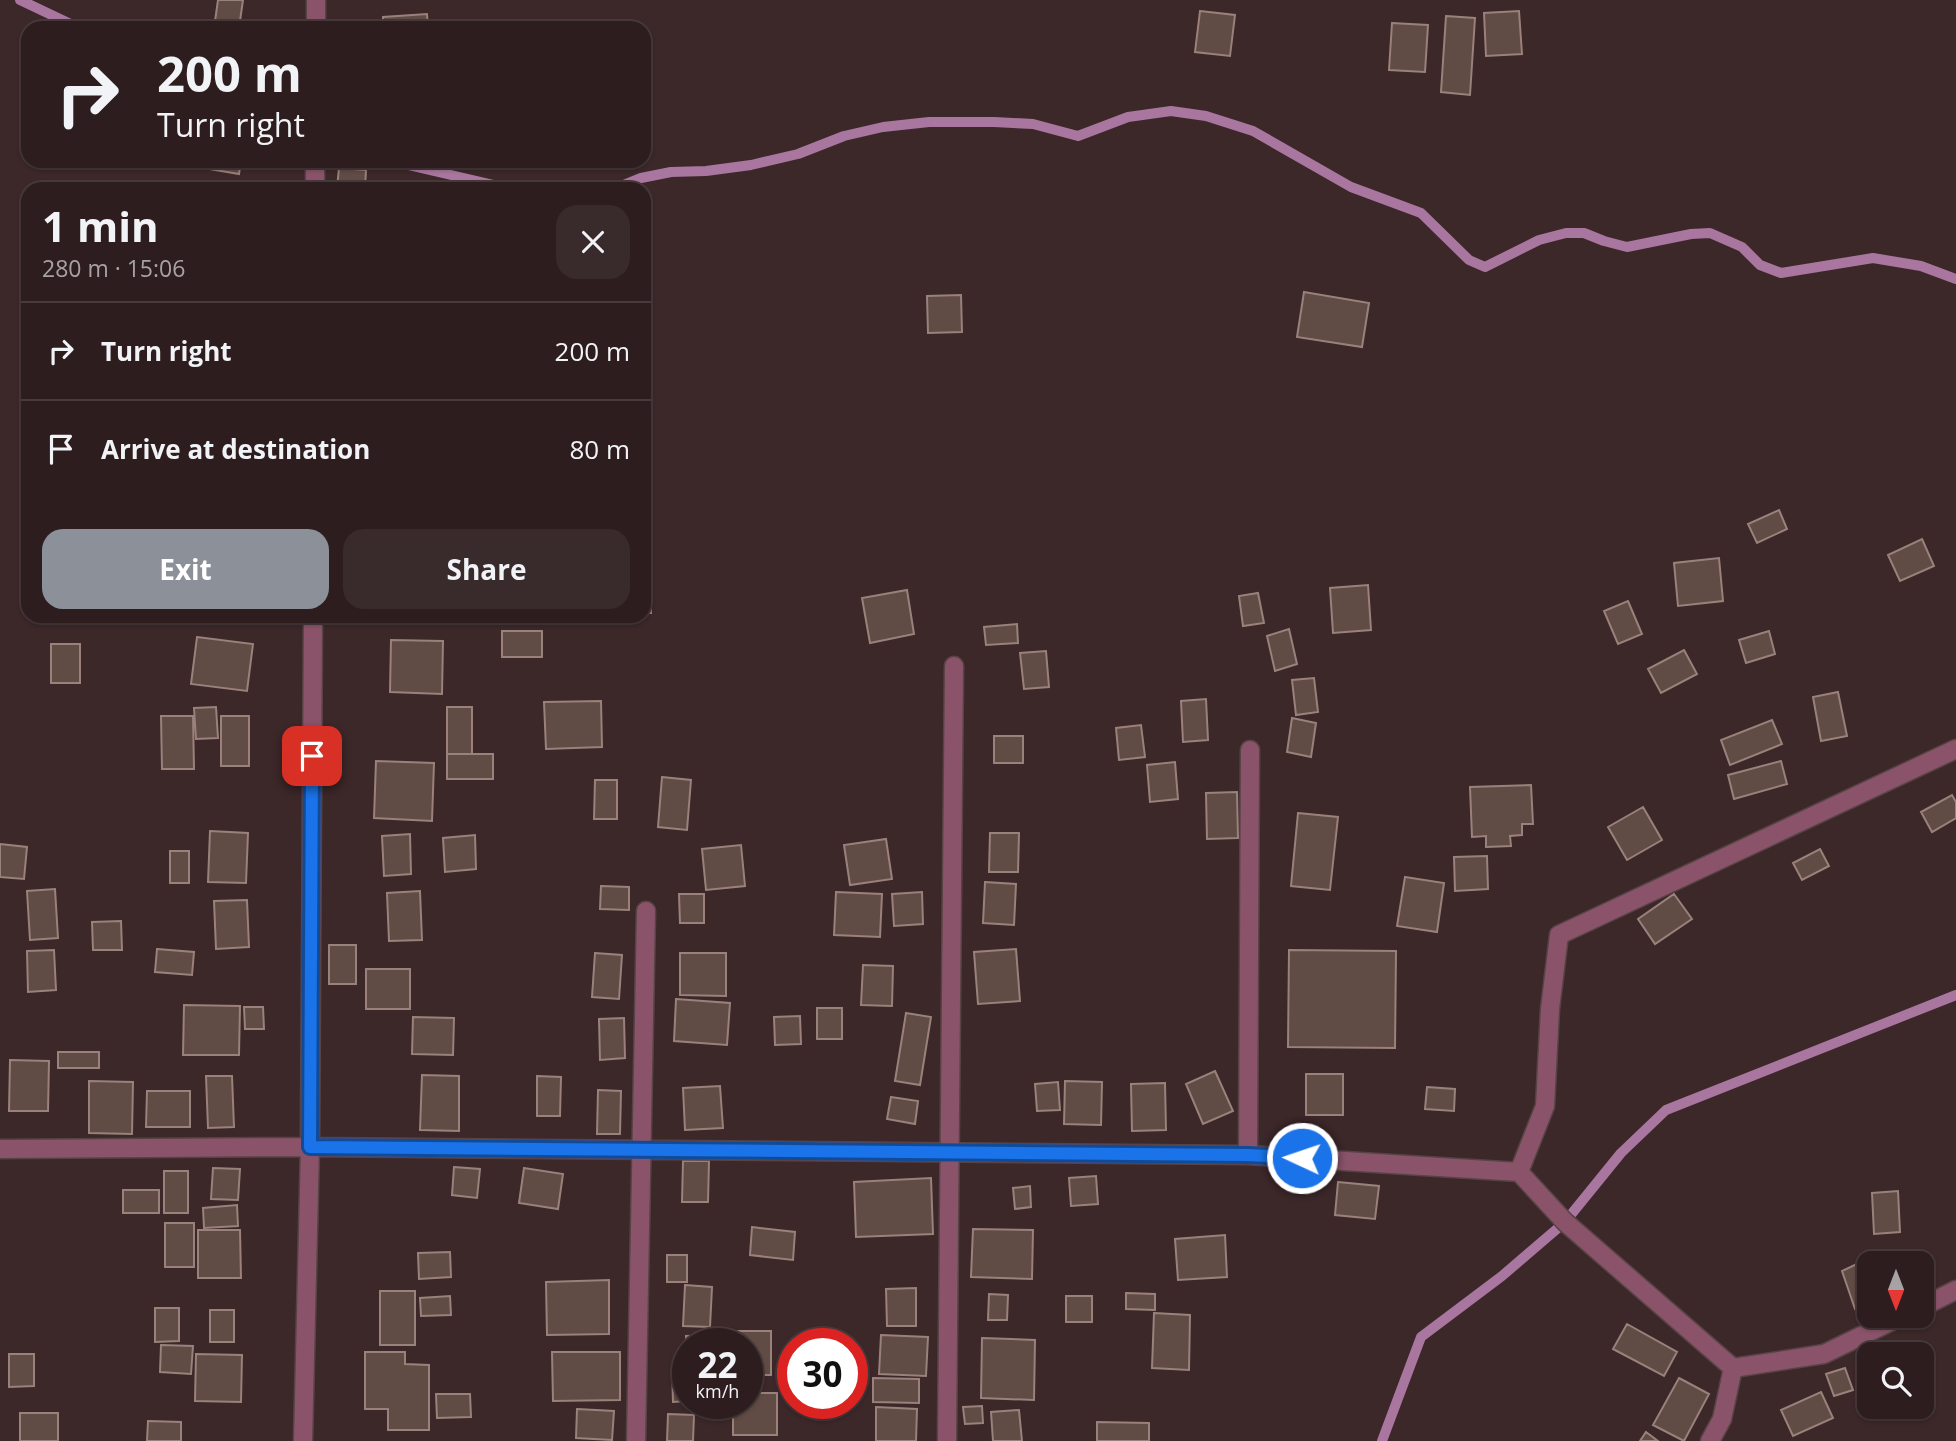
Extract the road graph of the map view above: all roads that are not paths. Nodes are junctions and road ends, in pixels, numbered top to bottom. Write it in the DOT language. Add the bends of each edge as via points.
graph roads {
  1 [pos="316,0"];
  2 [pos="316,21"];
  3 [pos="313,623"];
  4 [pos="954,666"];
  5 [pos="1956,749"];
  6 [pos="1250,750"];
  7 [pos="646,911"];
  8 [pos="310,1147"];
  9 [pos="0,1149"];
  10 [pos="641,1150"];
  11 [pos="948,1152"];
  12 [pos="1248,1155"];
  13 [pos="1519,1172"];
  14 [pos="1956,1290"];
  15 [pos="1934,1301"];
  16 [pos="1877,1328"];
  17 [pos="1733,1368"];
  18 [pos="303,1441"];
  19 [pos="636,1441"];
  20 [pos="947,1441"];
  21 [pos="1710,1441"];
  1 -- 2 [label="street"];
  3 -- 8 [label="street"];
  4 -- 11 [label="street"];
  5 -- 13 [label="street" via="1559,935 1545,1106"];
  6 -- 12 [label="street"];
  7 -- 10 [label="street"];
  8 -- 9 [label="street"];
  8 -- 10 [label="street"];
  8 -- 18 [label="street"];
  10 -- 11 [label="street"];
  10 -- 19 [label="street"];
  11 -- 12 [label="street"];
  11 -- 20 [label="street"];
  12 -- 13 [label="street"];
  13 -- 17 [label="street" via="1565,1222"];
  14 -- 15 [label="street"];
  16 -- 17 [label="street" via="1824,1354"];
  17 -- 21 [label="street" via="1722,1419"];
}
